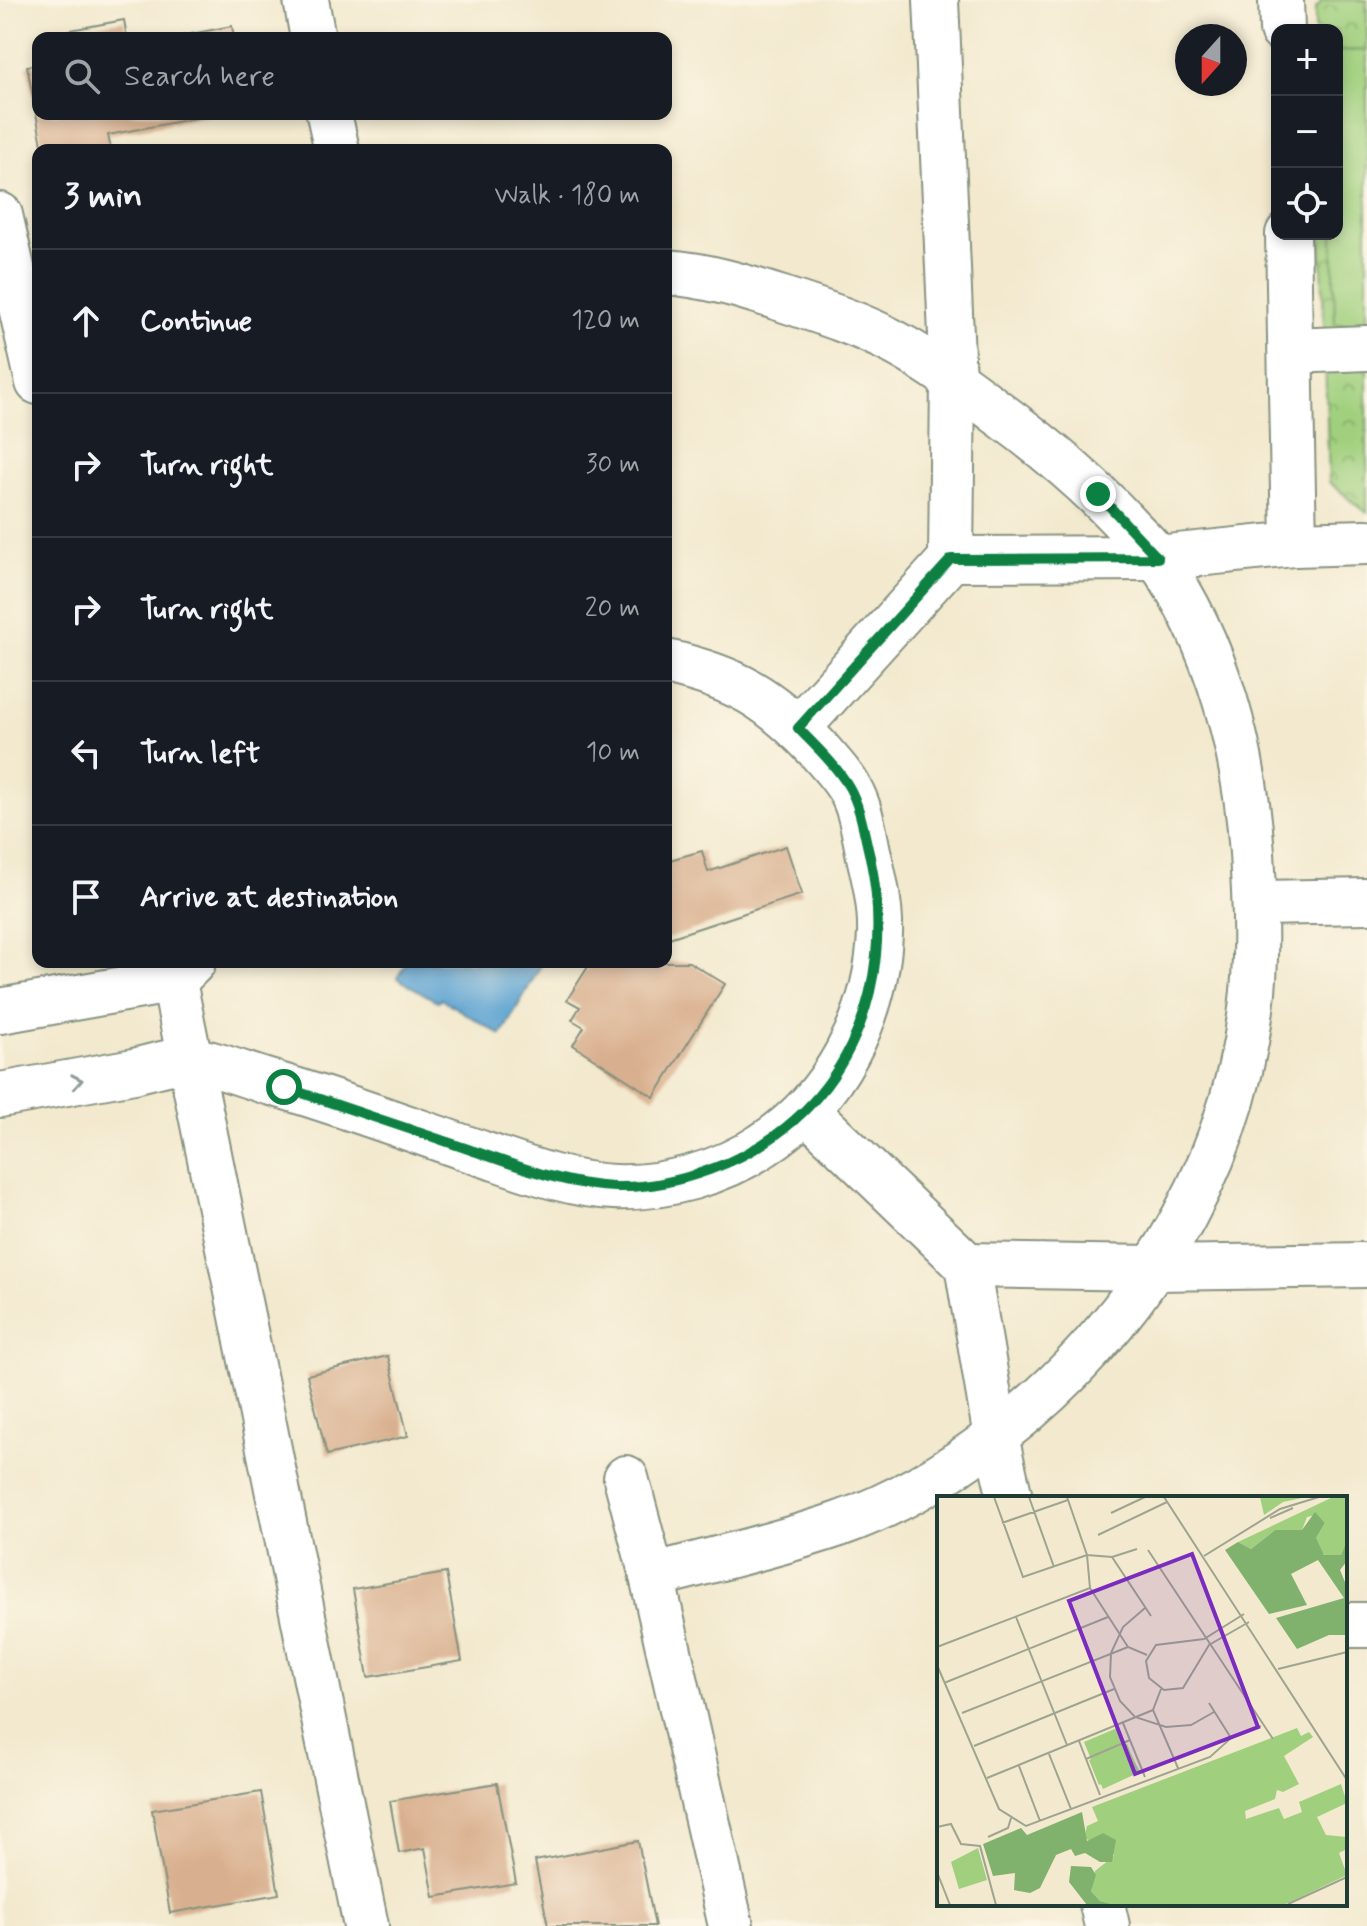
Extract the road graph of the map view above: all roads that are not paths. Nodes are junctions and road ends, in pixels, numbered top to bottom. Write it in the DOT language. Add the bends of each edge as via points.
graph roads {
  1 [pos="306,0"];
  2 [pos="936,0"];
  3 [pos="1281,0"];
  4 [pos="1282,24"];
  5 [pos="312,32"];
  6 [pos="330,120"];
  7 [pos="336,144"];
  8 [pos="0,215"];
  9 [pos="1288,240"];
  10 [pos="672,273"];
  11 [pos="1367,348"];
  12 [pos="1292,351"];
  13 [pos="32,356"];
  14 [pos="953,380"];
  15 [pos="1367,542"];
  16 [pos="1294,544"];
  17 [pos="1158,558"];
  18 [pos="951,559"];
  19 [pos="672,663"];
  20 [pos="798,728"];
  21 [pos="1367,901"];
  22 [pos="1255,903"];
  23 [pos="179,968"];
  24 [pos="0,1011"];
  25 [pos="191,1060"];
  26 [pos="0,1093"];
  27 [pos="807,1111"];
  28 [pos="967,1265"];
  29 [pos="1367,1265"];
  30 [pos="1154,1268"];
  31 [pos="996,1437"];
  32 [pos="626,1478"];
  33 [pos="1010,1496"];
  34 [pos="652,1576"];
  35 [pos="1102,1906"];
  36 [pos="366,1926"];
  37 [pos="731,1926"];
  38 [pos="1107,1926"];
  1 -- 5 [label="street"];
  2 -- 14 [label="street"];
  3 -- 4 [label="street"];
  6 -- 7 [label="street"];
  8 -- 13 [label="street"];
  9 -- 12 [label="street"];
  10 -- 14 [label="street" via="728,281 852,323"];
  11 -- 12 [label="street"];
  12 -- 16 [label="street"];
  14 -- 17 [label="street" via="1098,494"];
  14 -- 18 [label="street"];
  15 -- 16 [label="street"];
  16 -- 17 [label="street"];
  17 -- 18 [label="street"];
  17 -- 22 [label="street" via="1218,676 1242,770"];
  18 -- 20 [label="street"];
  19 -- 20 [label="street" via="738,685 776,707"];
  20 -- 27 [label="street" via="850,788 875,883 880,933 862,1024"];
  21 -- 22 [label="street"];
  22 -- 30 [label="street" via="1252,1006 1236,1090 1201,1185"];
  23 -- 24 [label="street"];
  23 -- 25 [label="street"];
  26 -- 25 [label="street, one-way"];
  25 -- 27 [label="street" via="525,1168 614,1187 658,1185 725,1165 762,1146"];
  25 -- 36 [label="street"];
  27 -- 28 [label="street"];
  28 -- 30 [label="street"];
  28 -- 31 [label="street"];
  29 -- 30 [label="street"];
  30 -- 31 [label="street" via="1084,1357"];
  31 -- 33 [label="street"];
  31 -- 34 [label="street" via="937,1476 840,1523"];
  32 -- 34 [label="street"];
  34 -- 37 [label="street"];
  35 -- 38 [label="street"];
}
